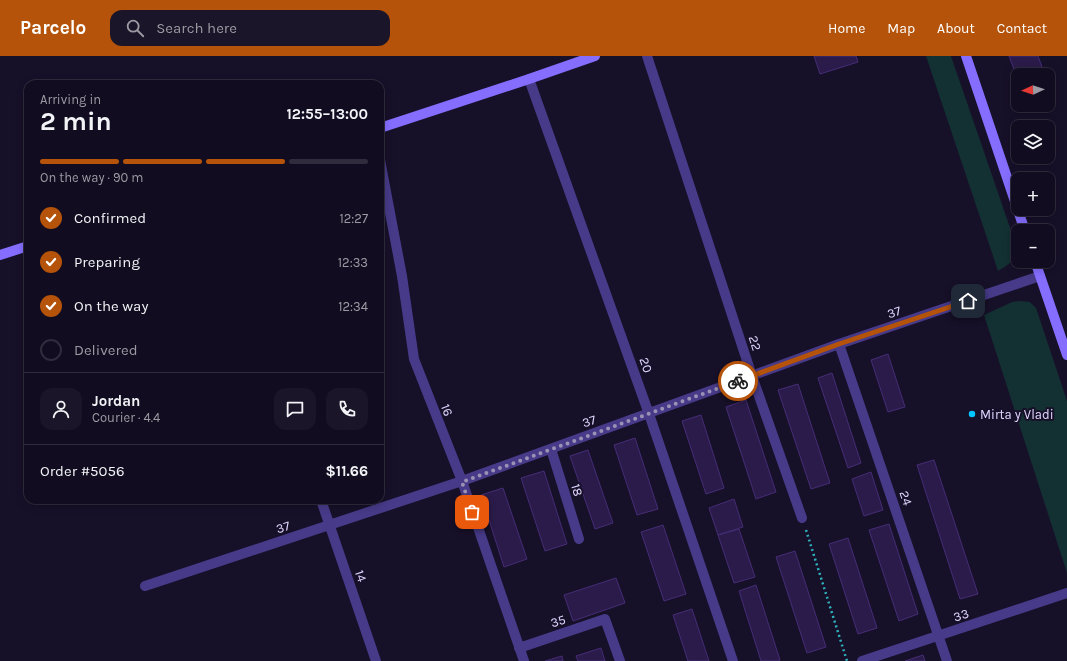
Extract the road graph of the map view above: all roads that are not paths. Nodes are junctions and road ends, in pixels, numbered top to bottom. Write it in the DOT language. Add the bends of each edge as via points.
graph roads {
  1 [pos="595,56"];
  2 [pos="647,56"];
  3 [pos="966,56"];
  4 [pos="529,79"];
  5 [pos="384,127"];
  6 [pos="384,181"];
  7 [pos="1023,224"];
  8 [pos="24,247"];
  9 [pos="0,255"];
  10 [pos="1037,268"];
  11 [pos="1040,276"];
  12 [pos="839,344"];
  13 [pos="1067,356"];
  14 [pos="752,376"];
  15 [pos="650,414"];
  16 [pos="551,449"];
  17 [pos="462,482"];
  18 [pos="322,504"];
  19 [pos="802,518"];
  20 [pos="330,525"];
  21 [pos="579,539"];
  22 [pos="145,586"];
  23 [pos="1067,593"];
  24 [pos="939,635"];
  25 [pos="519,648"];
  26 [pos="376,661"];
  27 [pos="524,661"];
  28 [pos="620,661"];
  29 [pos="733,661"];
  30 [pos="862,661"];
  31 [pos="948,661"];
  1 -- 4 [label="main road"];
  2 -- 14 [label="street, 22"];
  3 -- 7 [label="main road"];
  4 -- 5 [label="main road"];
  4 -- 15 [label="street, 20"];
  6 -- 17 [label="street, 16" via="402,276 414,360"];
  8 -- 9 [label="main road"];
  10 -- 11 [label="main road"];
  11 -- 12 [label="street, 37"];
  11 -- 13 [label="main road"];
  12 -- 14 [label="street, 37"];
  12 -- 24 [label="street, 24"];
  14 -- 15 [label="street, 37"];
  14 -- 19 [label="street, 22"];
  15 -- 16 [label="street, 37"];
  15 -- 29 [label="street, 20"];
  16 -- 17 [label="street, 37"];
  16 -- 21 [label="street, 18"];
  17 -- 20 [label="street, 37"];
  17 -- 25 [label="street, 16"];
  18 -- 20 [label="street, 14"];
  20 -- 22 [label="street, 37"];
  20 -- 26 [label="street, 14"];
  23 -- 24 [label="street, 33"];
  24 -- 30 [label="street, 33"];
  24 -- 31 [label="street, 24"];
  25 -- 27 [label="street, 16"];
  25 -- 28 [label="street, 35" via="605,619"];
}
